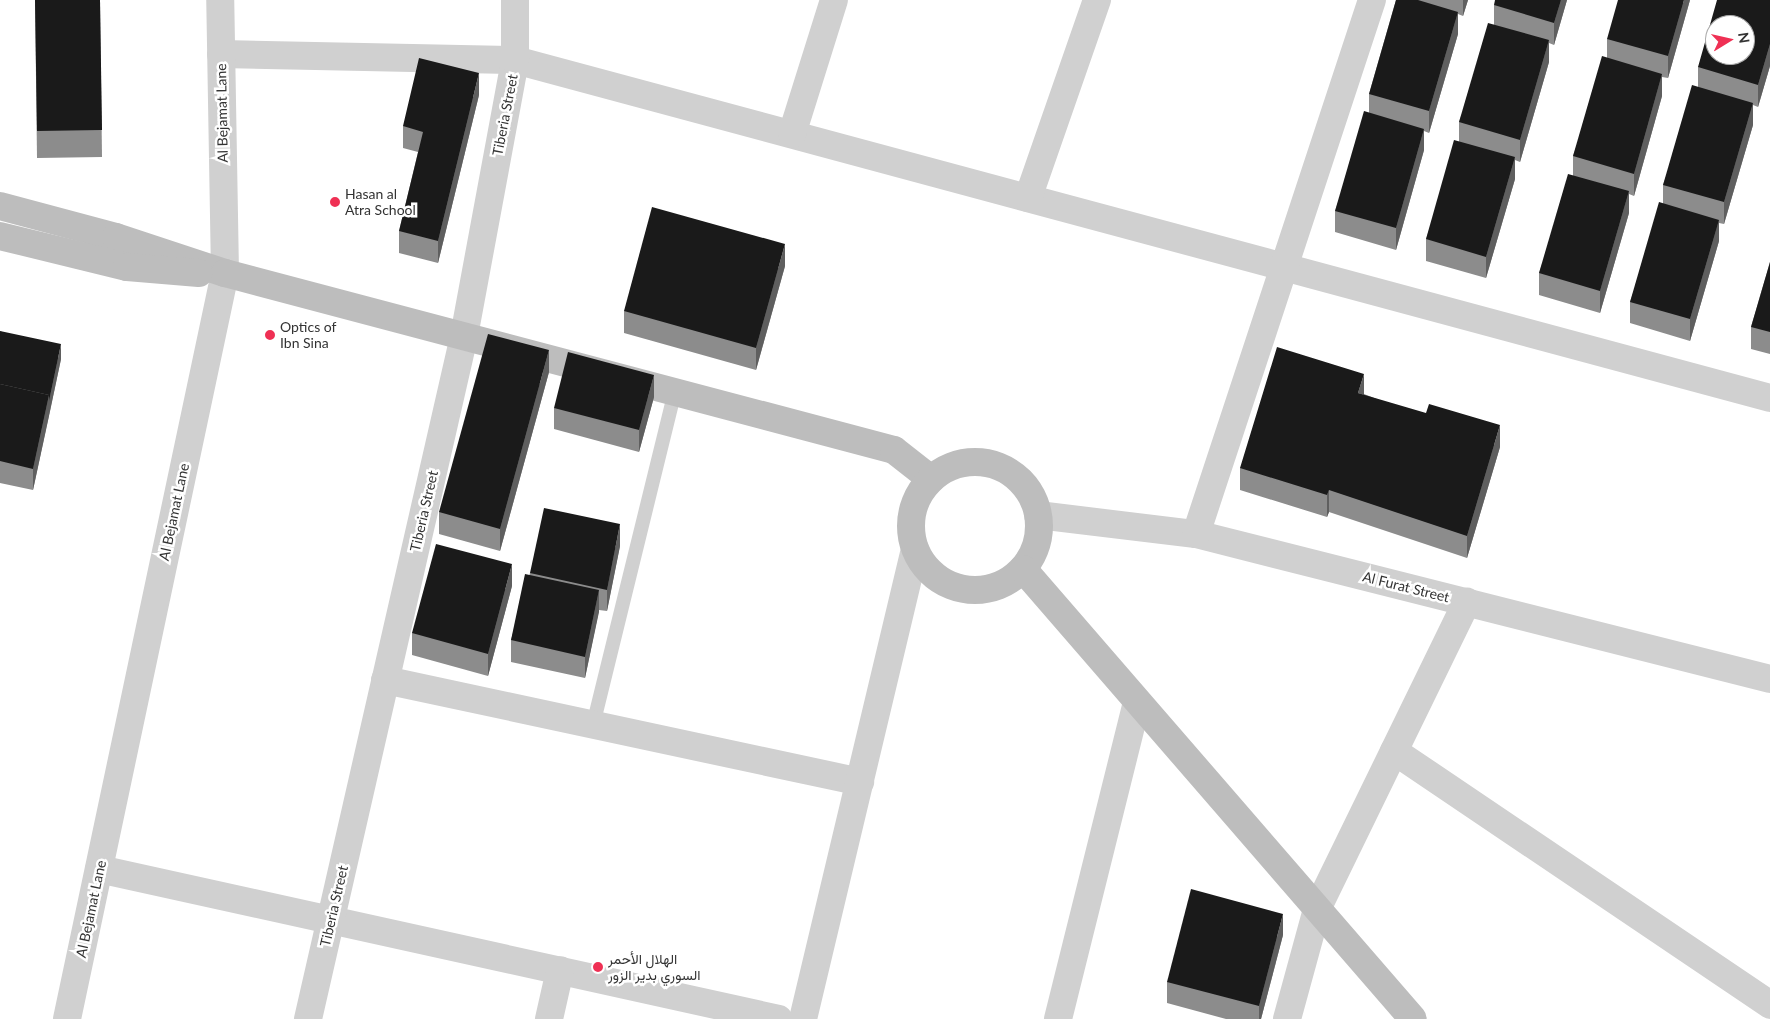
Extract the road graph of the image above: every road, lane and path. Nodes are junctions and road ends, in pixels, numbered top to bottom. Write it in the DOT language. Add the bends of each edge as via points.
graph roads {
  1 [pos="220,0"];
  2 [pos="515,0"];
  3 [pos="834,0"];
  4 [pos="1097,0"];
  5 [pos="1372,0"];
  6 [pos="221,54"];
  7 [pos="515,60"];
  8 [pos="792,134"];
  9 [pos="1028,198"];
  10 [pos="0,206"];
  11 [pos="0,236"];
  12 [pos="1284,267"];
  13 [pos="225,273"];
  14 [pos="464,336"];
  15 [pos="675,392"];
  16 [pos="1770,398"];
  17 [pos="931,479"];
  18 [pos="1038,515"];
  19 [pos="1196,534"];
  20 [pos="915,549"];
  21 [pos="1023,570"];
  22 [pos="1467,602"];
  23 [pos="1770,679"];
  24 [pos="385,680"];
  25 [pos="1137,702"];
  26 [pos="593,725"];
  27 [pos="1394,751"];
  28 [pos="860,782"];
  29 [pos="99,869"];
  30 [pos="1317,909"];
  31 [pos="331,920"];
  32 [pos="560,970"];
  33 [pos="1770,1005"];
  34 [pos="67,1019"];
  35 [pos="308,1019"];
  36 [pos="549,1019"];
  37 [pos="779,1019"];
  38 [pos="803,1019"];
  39 [pos="1058,1019"];
  40 [pos="1287,1019"];
  41 [pos="1413,1019"];
  1 -- 6 [label="street, Al Bejamat Lane"];
  2 -- 7 [label="street, Tiberia Street"];
  3 -- 8 [label="street"];
  4 -- 9 [label="street"];
  5 -- 12 [label="street"];
  6 -- 7 [label="street"];
  6 -- 13 [label="street, Al Bejamat Lane"];
  7 -- 8 [label="street"];
  7 -- 14 [label="street, Tiberia Street"];
  8 -- 9 [label="street"];
  9 -- 12 [label="street"];
  10 -- 13 [label="street" via="116,236"];
  11 -- 13 [label="street" via="126,267"];
  12 -- 16 [label="street"];
  12 -- 19 [label="street"];
  13 -- 14 [label="street"];
  13 -- 29 [label="street, Al Bejamat Lane"];
  14 -- 15 [label="street"];
  14 -- 24 [label="street, Tiberia Street"];
  15 -- 17 [label="street" via="894,450"];
  15 -- 26 [label="lane"];
  17 -- 18 [label="street" via="948,468 986,463 1020,481"];
  17 -- 20 [label="street" via="912,512"];
  18 -- 19 [label="street, Al Furat Street"];
  18 -- 21 [label="street" via="1039,534"];
  19 -- 22 [label="street, Al Furat Street"];
  20 -- 21 [label="street" via="926,568 943,582 963,590 985,590"];
  20 -- 28 [label="street"];
  21 -- 25 [label="street"];
  22 -- 23 [label="street, Al Furat Street"];
  22 -- 27 [label="street"];
  24 -- 26 [label="street"];
  24 -- 31 [label="street, Tiberia Street"];
  25 -- 30 [label="street"];
  25 -- 39 [label="street"];
  26 -- 28 [label="street"];
  27 -- 30 [label="street"];
  27 -- 33 [label="street"];
  28 -- 38 [label="street"];
  29 -- 31 [label="street"];
  29 -- 34 [label="street, Al Bejamat Lane"];
  30 -- 40 [label="street"];
  30 -- 41 [label="street"];
  31 -- 32 [label="street"];
  31 -- 35 [label="street, Tiberia Street"];
  32 -- 36 [label="street"];
  32 -- 37 [label="street"];
}
